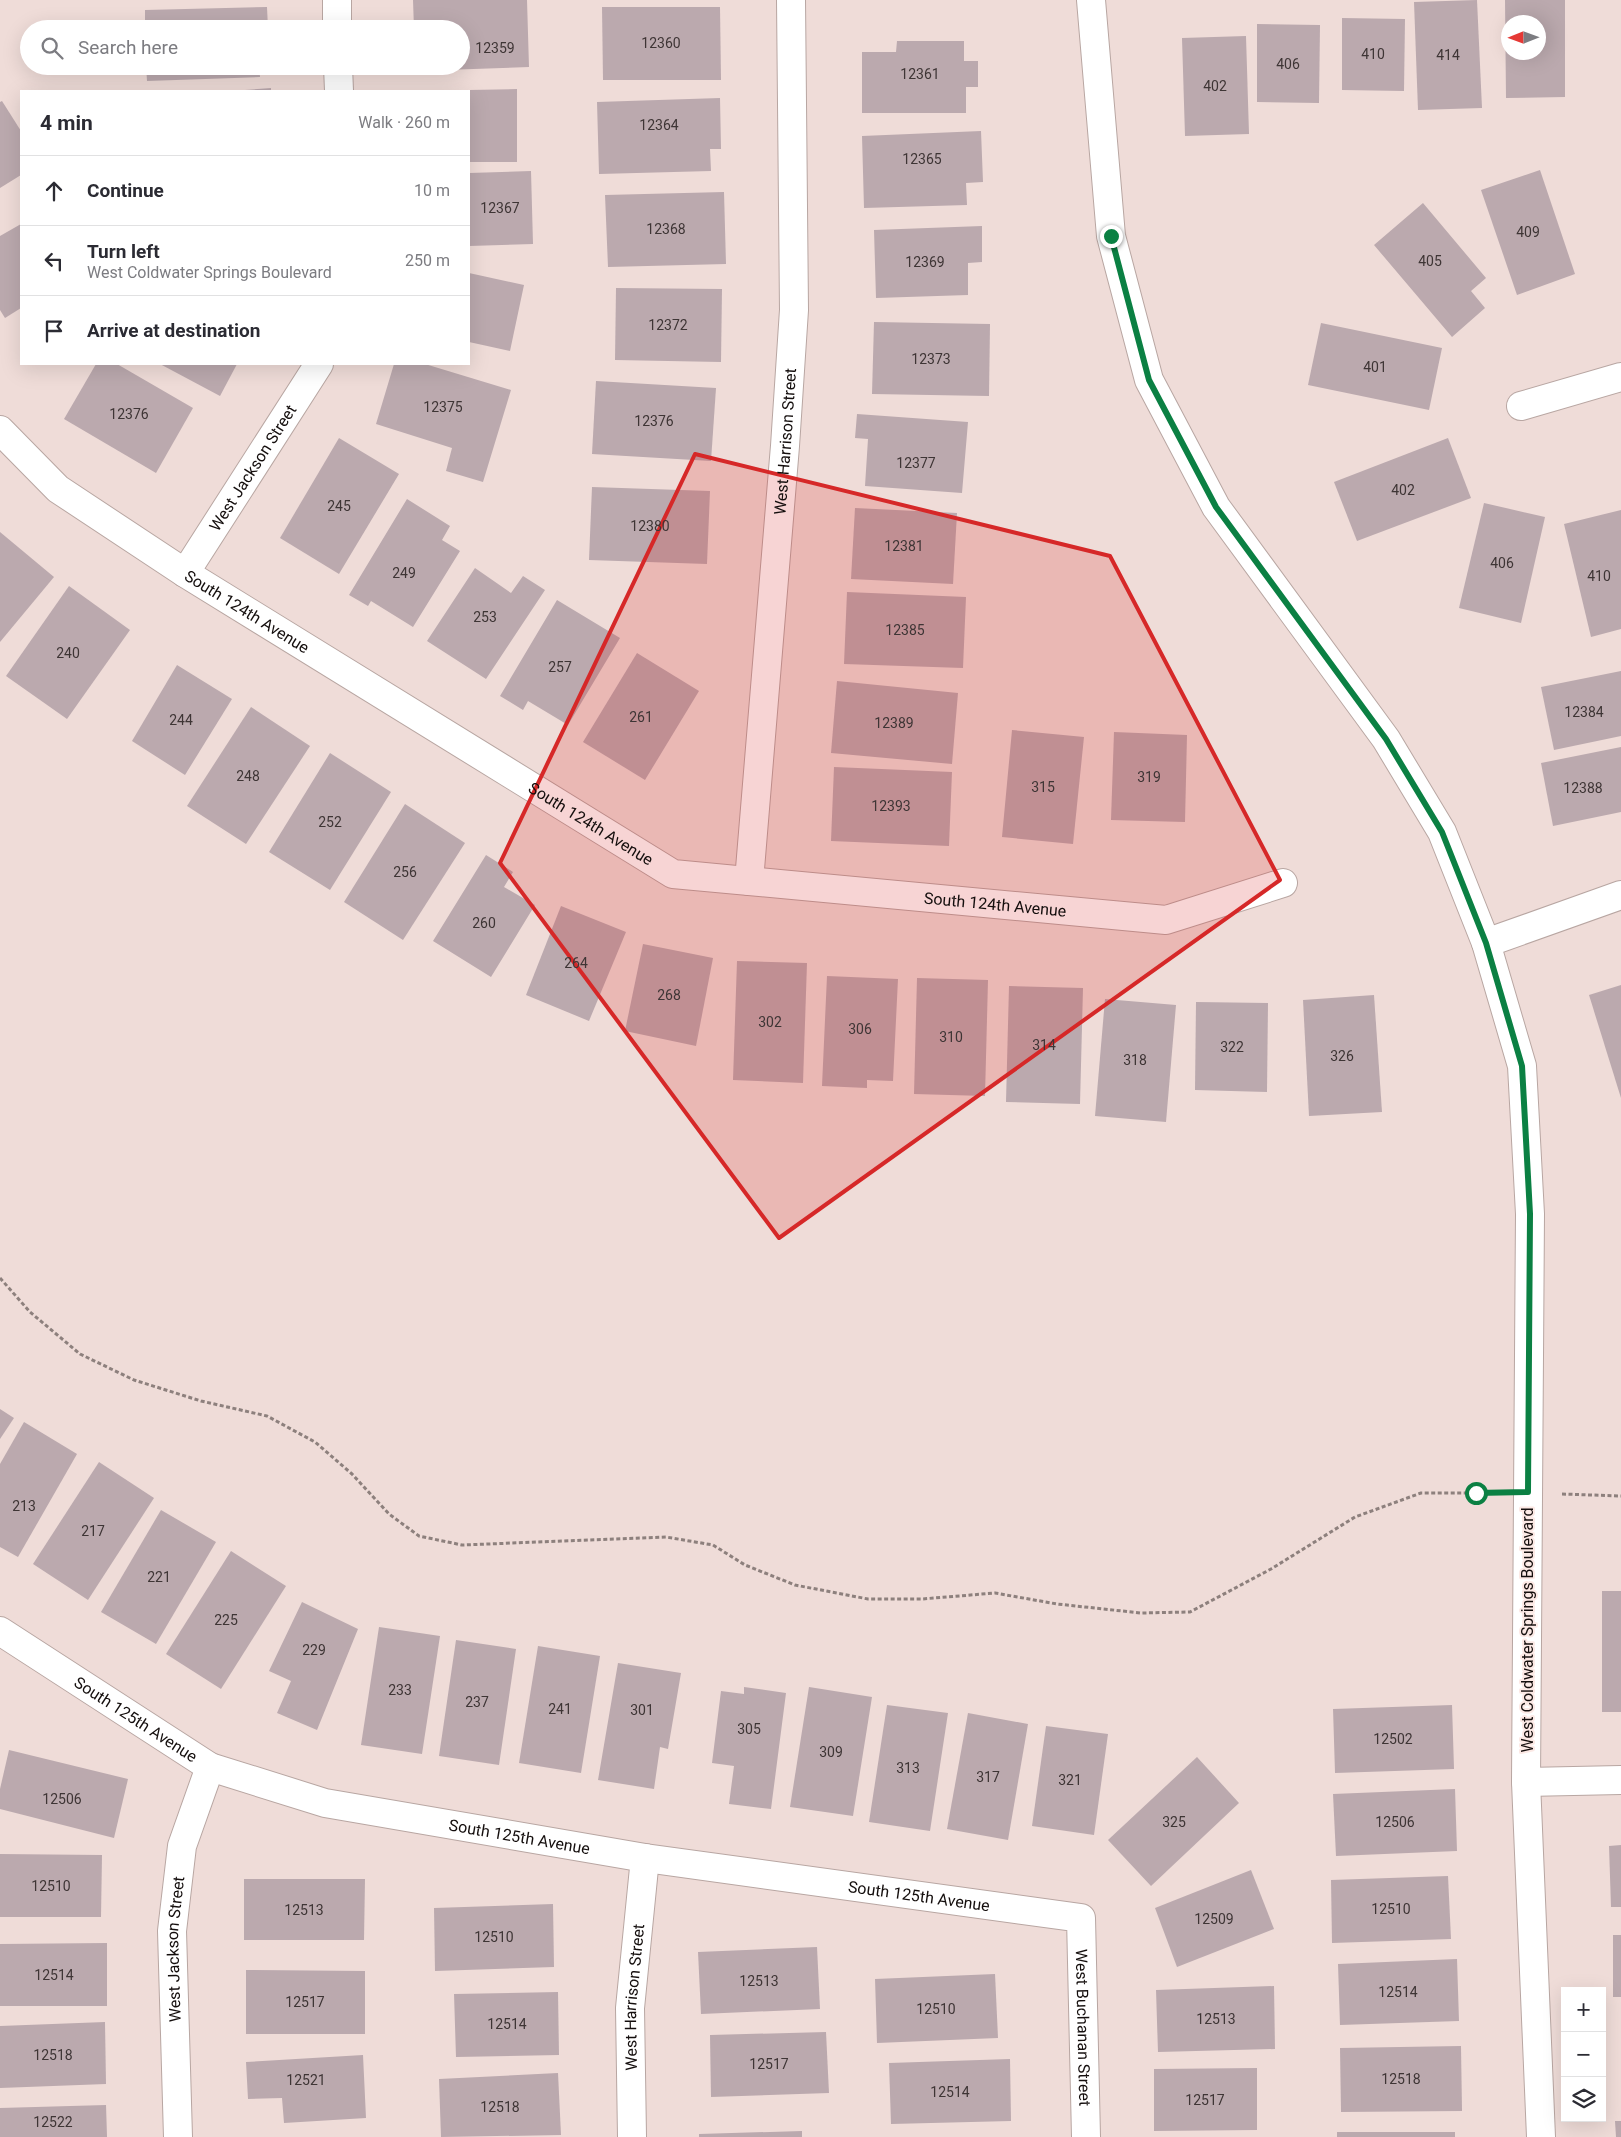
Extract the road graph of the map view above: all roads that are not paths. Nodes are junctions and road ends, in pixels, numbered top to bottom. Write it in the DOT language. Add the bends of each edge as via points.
graph roads {
  1 [pos="337,0"];
  2 [pos="791,0"];
  3 [pos="1091,0"];
  4 [pos="337,20"];
  5 [pos="338,75"];
  6 [pos="339,90"];
  7 [pos="317,365"];
  8 [pos="1621,377"];
  9 [pos="1521,406"];
  10 [pos="0,430"];
  11 [pos="185,572"];
  12 [pos="749,881"];
  13 [pos="1283,883"];
  14 [pos="1621,896"];
  15 [pos="1486,943"];
  16 [pos="0,1631"];
  17 [pos="210,1767"];
  18 [pos="1621,1780"];
  19 [pos="1526,1782"];
  20 [pos="645,1858"];
  21 [pos="1080,1918"];
  22 [pos="178,2137"];
  23 [pos="632,2137"];
  24 [pos="1086,2137"];
  25 [pos="1541,2137"];
  1 -- 4 [label="street"];
  2 -- 12 [label="street, West Harrison Street" via="794,310"];
  3 -- 15 [label="street, West Coldwater Springs Boulevard" via="1111,236 1149,380 1216,507 1391,747 1442,832"];
  5 -- 6 [label="street"];
  7 -- 11 [label="street, West Jackson Street"];
  8 -- 9 [label="street"];
  10 -- 11 [label="street, South 124th Avenue" via="58,489"];
  11 -- 12 [label="street, South 124th Avenue" via="673,874"];
  12 -- 13 [label="street, South 124th Avenue" via="1166,920"];
  14 -- 15 [label="street"];
  15 -- 19 [label="street, West Coldwater Springs Boulevard" via="1522,1066 1530,1214"];
  16 -- 17 [label="street, South 125th Avenue"];
  17 -- 20 [label="street, South 125th Avenue" via="325,1803"];
  17 -- 22 [label="street, West Jackson Street" via="182,1846 172,1932"];
  18 -- 19 [label="street"];
  19 -- 25 [label="street, West Coldwater Springs Boulevard"];
  20 -- 21 [label="street, South 125th Avenue"];
  20 -- 23 [label="street, West Harrison Street" via="630,2008"];
  21 -- 24 [label="street, West Buchanan Street"];
}
